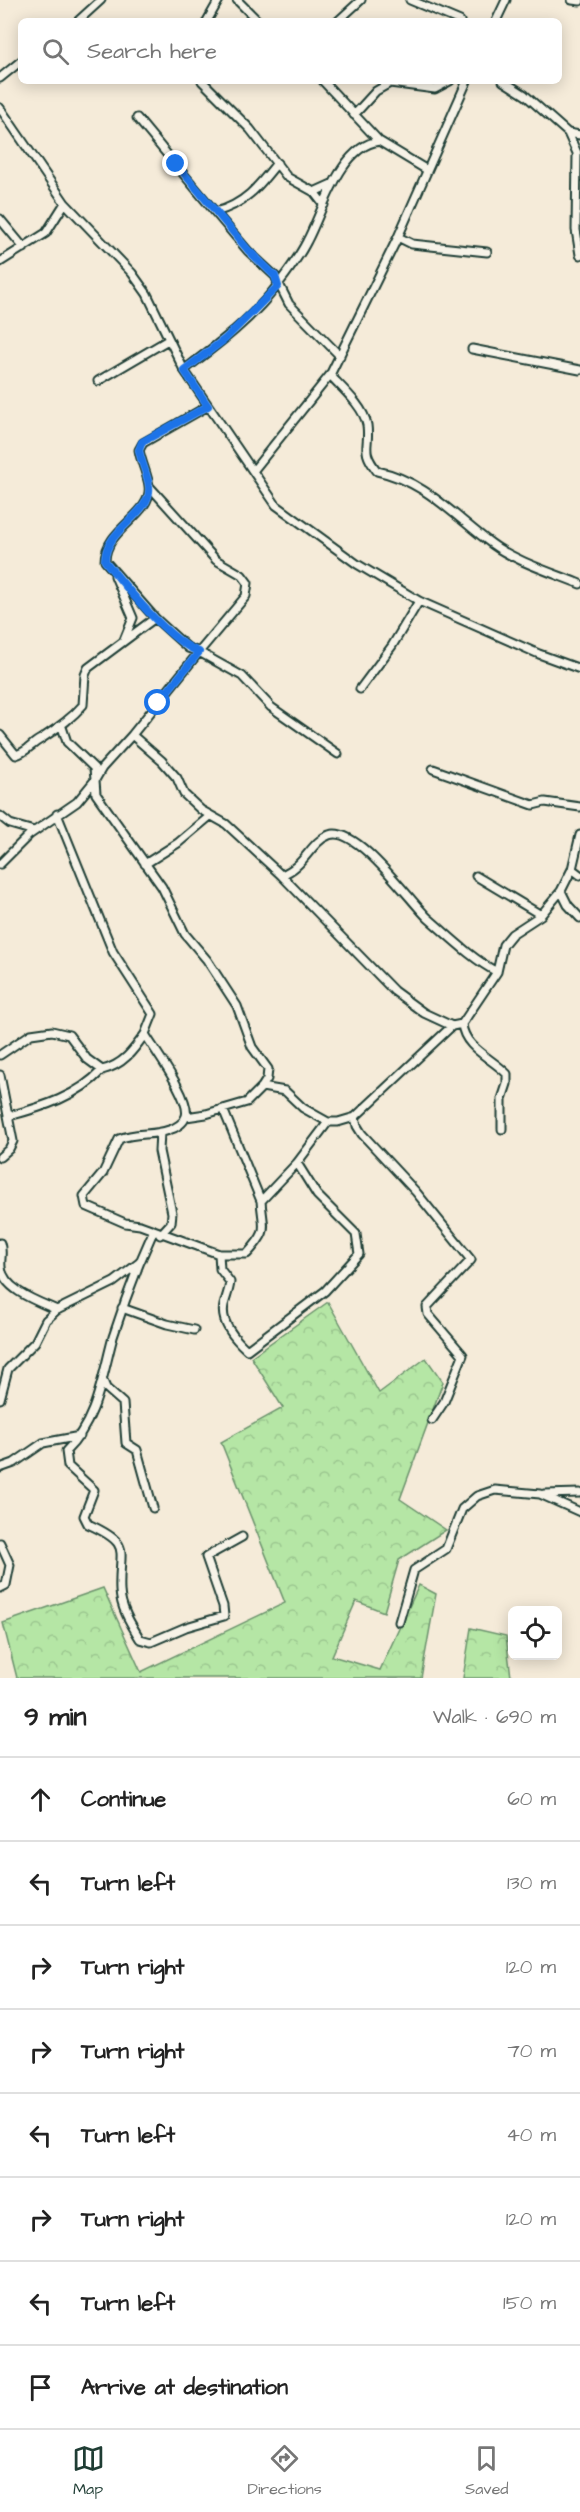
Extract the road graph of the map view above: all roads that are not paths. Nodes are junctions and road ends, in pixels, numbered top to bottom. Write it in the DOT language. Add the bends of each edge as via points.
graph roads {
  1 [pos="101,0"];
  2 [pos="219,0"];
  3 [pos="237,0"];
  4 [pos="361,0"];
  5 [pos="410,0"];
  6 [pos="506,0"];
  7 [pos="572,0"];
  8 [pos="580,1"];
  9 [pos="81,18"];
  10 [pos="209,18"];
  11 [pos="255,18"];
  12 [pos="341,18"];
  13 [pos="453,18"];
  14 [pos="497,18"];
  15 [pos="18,63"];
  16 [pos="0,78"];
  17 [pos="205,84"];
  18 [pos="326,84"];
  19 [pos="388,84"];
  20 [pos="398,84"];
  21 [pos="444,84"];
  22 [pos="462,84"];
  23 [pos="507,84"];
  24 [pos="0,108"];
  25 [pos="354,115"];
  26 [pos="137,118"];
  27 [pos="568,133"];
  28 [pos="580,135"];
  29 [pos="379,141"];
  30 [pos="277,163"];
  31 [pos="427,170"];
  32 [pos="334,183"];
  33 [pos="314,192"];
  34 [pos="65,203"];
  35 [pos="324,205"];
  36 [pos="215,212"];
  37 [pos="0,219"];
  38 [pos="398,237"];
  39 [pos="24,248"];
  40 [pos="487,252"];
  41 [pos="580,255"];
  42 [pos="0,262"];
  43 [pos="278,286"];
  44 [pos="168,340"];
  45 [pos="472,349"];
  46 [pos="340,356"];
  47 [pos="184,370"];
  48 [pos="580,370"];
  49 [pos="330,375"];
  50 [pos="98,381"];
  51 [pos="208,406"];
  52 [pos="253,471"];
  53 [pos="150,487"];
  54 [pos="113,571"];
  55 [pos="580,584"];
  56 [pos="419,601"];
  57 [pos="155,618"];
  58 [pos="124,640"];
  59 [pos="199,652"];
  60 [pos="580,669"];
  61 [pos="360,689"];
  62 [pos="62,727"];
  63 [pos="0,735"];
  64 [pos="132,735"];
  65 [pos="338,754"];
  66 [pos="433,769"];
  67 [pos="95,780"];
  68 [pos="580,807"];
  69 [pos="57,814"];
  70 [pos="0,816"];
  71 [pos="210,816"];
  72 [pos="34,831"];
  73 [pos="580,835"];
  74 [pos="0,864"];
  75 [pos="146,864"];
  76 [pos="572,869"];
  77 [pos="281,875"];
  78 [pos="580,875"];
  79 [pos="476,876"];
  80 [pos="561,891"];
  81 [pos="541,915"];
  82 [pos="580,918"];
  83 [pos="497,972"];
  84 [pos="462,1024"];
  85 [pos="452,1026"];
  86 [pos="145,1034"];
  87 [pos="0,1055"];
  88 [pos="102,1070"];
  89 [pos="0,1075"];
  90 [pos="262,1087"];
  91 [pos="223,1109"];
  92 [pos="9,1116"];
  93 [pos="186,1117"];
  94 [pos="356,1117"];
  95 [pos="328,1122"];
  96 [pos="502,1129"];
  97 [pos="160,1132"];
  98 [pos="0,1156"];
  99 [pos="297,1163"];
  100 [pos="261,1201"];
  101 [pos="157,1233"];
  102 [pos="0,1243"];
  103 [pos="219,1254"];
  104 [pos="140,1262"];
  105 [pos="122,1308"];
  106 [pos="57,1310"];
  107 [pos="194,1330"];
  108 [pos="2,1380"];
  109 [pos="103,1381"];
  110 [pos="0,1399"];
  111 [pos="432,1420"];
  112 [pos="82,1436"];
  113 [pos="0,1468"];
  114 [pos="580,1492"];
  115 [pos="540,1494"];
  116 [pos="153,1508"];
  117 [pos="580,1512"];
  118 [pos="242,1537"];
  119 [pos="0,1543"];
  120 [pos="0,1588"];
  121 [pos="399,1622"];
  1 -- 9 [label="street"];
  2 -- 10 [label="street"];
  3 -- 11 [label="street"];
  4 -- 12 [label="street"];
  5 -- 13 [label="street"];
  6 -- 14 [label="street"];
  7 -- 8 [label="street"];
  15 -- 16 [label="street"];
  17 -- 30 [label="street"];
  18 -- 25 [label="street"];
  19 -- 25 [label="street" via="376,91"];
  20 -- 21 [label="street" via="435,89"];
  22 -- 31 [label="street"];
  23 -- 27 [label="street"];
  24 -- 34 [label="street"];
  25 -- 29 [label="street"];
  26 -- 36 [label="street"];
  27 -- 28 [label="street"];
  27 -- 41 [label="street" via="577,153 576,230"];
  29 -- 31 [label="street"];
  29 -- 32 [label="street" via="360,148"];
  30 -- 33 [label="street" via="287,177"];
  30 -- 36 [label="street" via="256,190 233,207"];
  31 -- 38 [label="street"];
  32 -- 33 [label="street"];
  32 -- 35 [label="street"];
  33 -- 35 [label="street"];
  34 -- 39 [label="street" via="46,233"];
  34 -- 44 [label="street" via="132,273 147,294"];
  35 -- 43 [label="street" via="306,243"];
  36 -- 43 [label="street" via="275,276"];
  37 -- 39 [label="street"];
  38 -- 40 [label="street" via="412,244"];
  38 -- 46 [label="street"];
  39 -- 42 [label="street"];
  43 -- 46 [label="street" via="289,304"];
  43 -- 47 [label="street" via="225,339"];
  44 -- 47 [label="street"];
  44 -- 50 [label="street"];
  45 -- 48 [label="street"];
  46 -- 49 [label="street"];
  47 -- 51 [label="street"];
  49 -- 52 [label="street"];
  49 -- 55 [label="street" via="367,423 366,453 377,471 392,474 436,497 494,545"];
  51 -- 52 [label="street"];
  51 -- 53 [label="street" via="142,442 139,450"];
  52 -- 56 [label="street" via="276,505 315,535"];
  53 -- 54 [label="street" via="145,504 111,538 105,550 105,561"];
  53 -- 59 [label="street" via="216,560 248,583 246,596"];
  54 -- 57 [label="street"];
  54 -- 58 [label="street" via="133,618"];
  56 -- 60 [label="street"];
  56 -- 61 [label="street"];
  57 -- 58 [label="street"];
  57 -- 59 [label="street" via="188,648"];
  58 -- 62 [label="street" via="88,668 83,705"];
  59 -- 64 [label="street"];
  59 -- 65 [label="street" via="242,676 271,707"];
  62 -- 63 [label="street" via="16,754"];
  62 -- 67 [label="street" via="67,742 94,768"];
  64 -- 67 [label="street"];
  64 -- 71 [label="street" via="162,761 177,778 184,794"];
  66 -- 68 [label="street" via="532,805 545,802"];
  67 -- 69 [label="street" via="77,802"];
  67 -- 75 [label="street" via="96,794"];
  69 -- 72 [label="street"];
  69 -- 86 [label="street" via="112,952 153,1014"];
  70 -- 72 [label="street" via="10,824"];
  71 -- 75 [label="street"];
  71 -- 77 [label="street" via="226,824"];
  72 -- 74 [label="street"];
  73 -- 76 [label="street"];
  75 -- 90 [label="street" via="162,886 185,934 237,1006 252,1047 268,1069"];
  76 -- 78 [label="street"];
  76 -- 80 [label="street"];
  77 -- 83 [label="street" via="294,870 323,839 340,834 374,856 427,917"];
  77 -- 85 [label="street" via="394,991 424,1013"];
  79 -- 81 [label="street"];
  80 -- 81 [label="street"];
  80 -- 82 [label="street"];
  81 -- 83 [label="street" via="512,934 503,945"];
  83 -- 84 [label="street"];
  84 -- 85 [label="street"];
  84 -- 96 [label="street" via="469,1042 507,1074"];
  85 -- 94 [label="street"];
  86 -- 88 [label="street" via="129,1056"];
  86 -- 93 [label="street" via="186,1103"];
  87 -- 88 [label="street" via="31,1034 52,1030 69,1035 87,1059"];
  88 -- 92 [label="street" via="55,1102"];
  89 -- 92 [label="street"];
  90 -- 91 [label="street" via="247,1102"];
  90 -- 95 [label="street" via="285,1091 303,1108"];
  91 -- 93 [label="street"];
  91 -- 100 [label="street"];
  92 -- 98 [label="street" via="13,1142"];
  93 -- 97 [label="street" via="178,1126"];
  94 -- 95 [label="street"];
  94 -- 111 [label="street" via="362,1134 471,1260 427,1307 428,1314 463,1355 444,1402"];
  95 -- 99 [label="street"];
  97 -- 101 [label="street" via="159,1151 172,1213 171,1222"];
  97 -- 101 [label="street" via="119,1139 103,1173 84,1196 86,1206 100,1214"];
  99 -- 100 [label="street"];
  99 -- 103 [label="street" via="317,1195 356,1234 359,1254 325,1291 247,1350 232,1336 227,1324 224,1307 230,1282 220,1269"];
  100 -- 103 [label="street" via="266,1223 258,1242 247,1254"];
  101 -- 103 [label="street"];
  101 -- 104 [label="street"];
  102 -- 106 [label="street" via="4,1276 27,1297"];
  104 -- 105 [label="street"];
  104 -- 106 [label="street" via="114,1282"];
  105 -- 107 [label="street"];
  105 -- 109 [label="street"];
  106 -- 108 [label="street"];
  108 -- 110 [label="street"];
  109 -- 112 [label="street"];
  109 -- 116 [label="street" via="123,1403 126,1443 136,1450"];
  112 -- 113 [label="street" via="43,1443"];
  112 -- 118 [label="street" via="66,1451 68,1466 94,1490 84,1516 88,1524 113,1536 122,1552 120,1592 124,1610 140,1639 151,1642 224,1616 206,1557"];
  114 -- 115 [label="street"];
  115 -- 117 [label="street"];
  115 -- 121 [label="street" via="495,1490 477,1496 462,1509 446,1549 414,1570"];
  119 -- 120 [label="street" via="10,1565 6,1585"];
}
